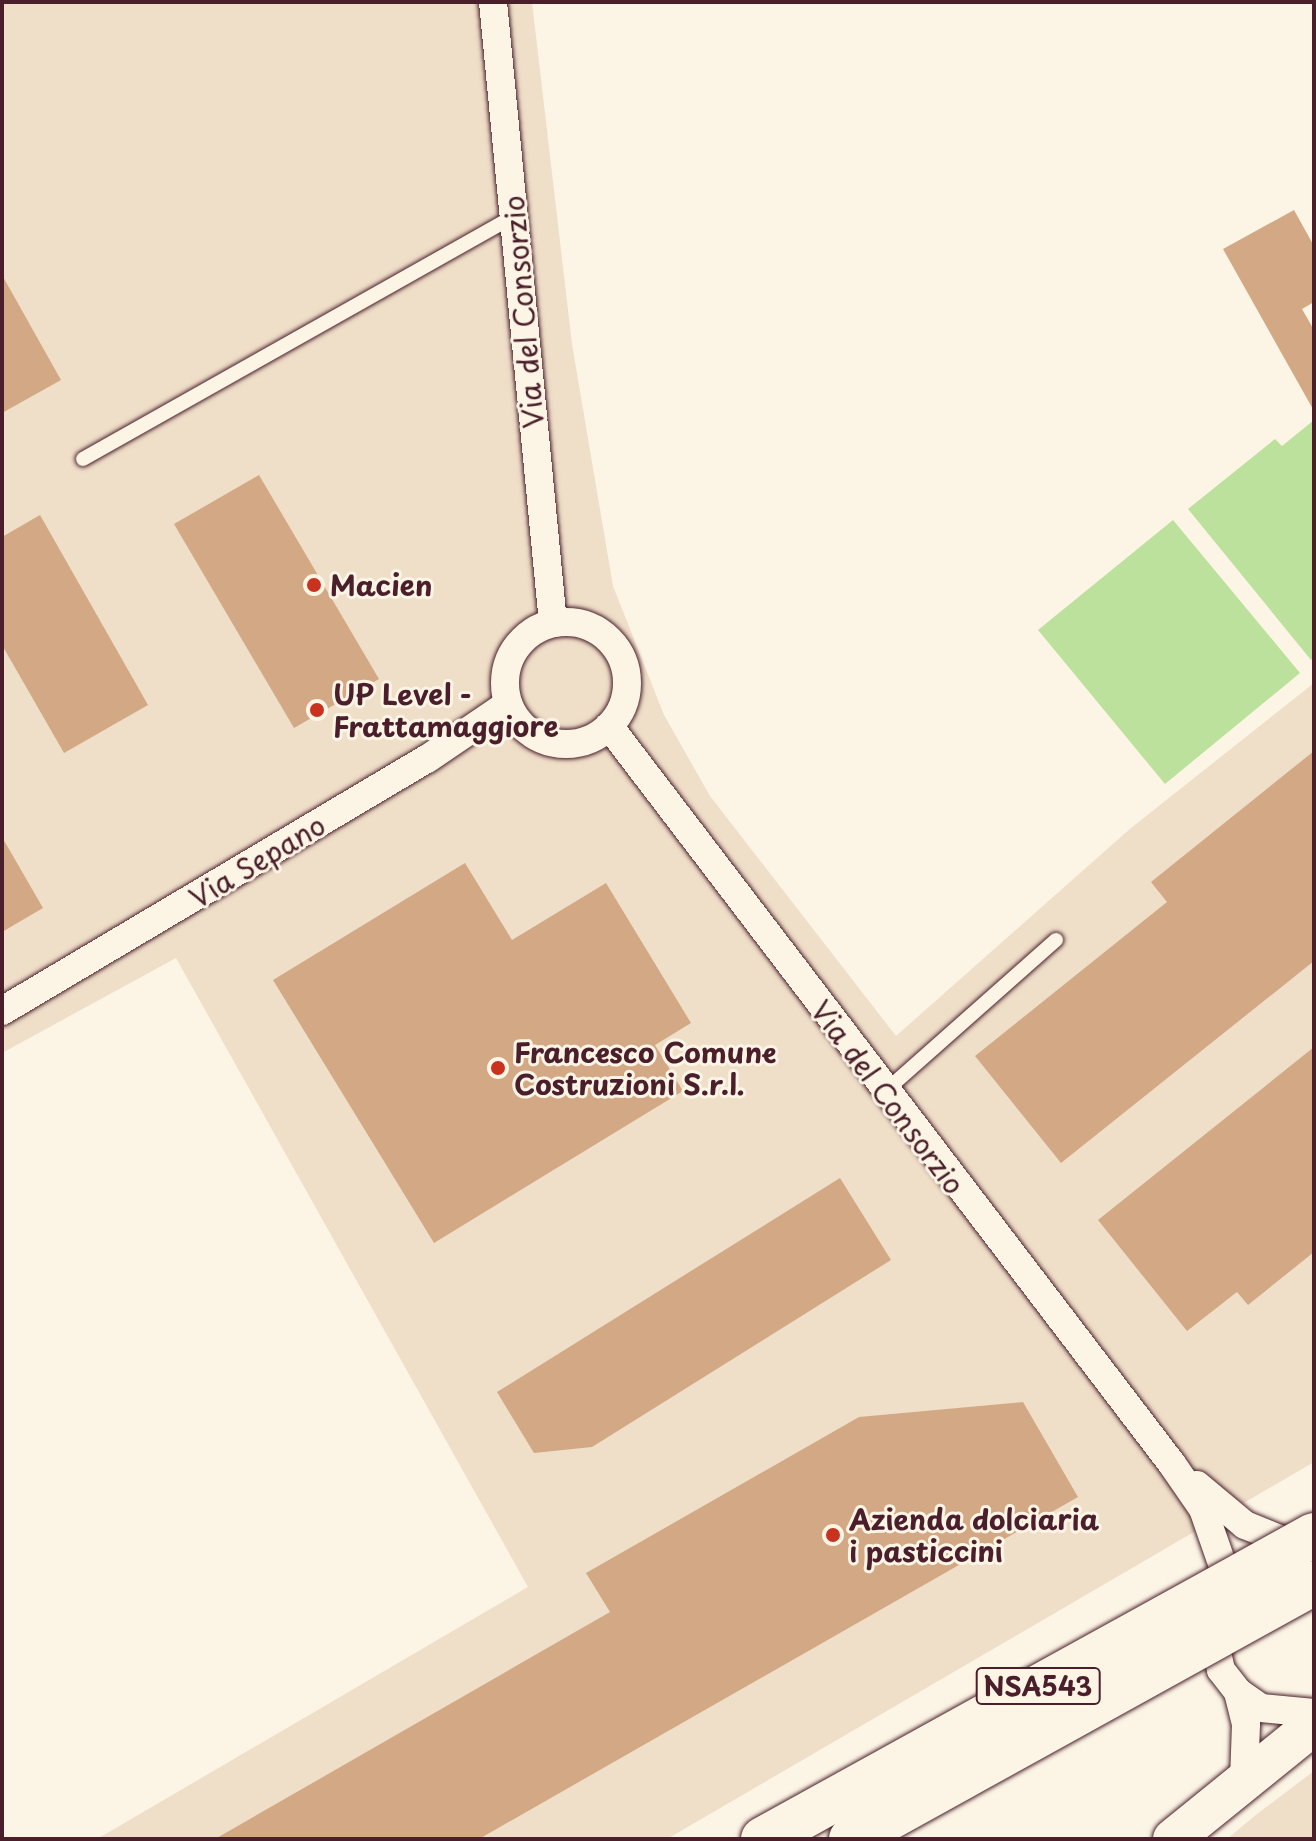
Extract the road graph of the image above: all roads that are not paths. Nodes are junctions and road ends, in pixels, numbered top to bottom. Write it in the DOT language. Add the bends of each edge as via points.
graph roads {
  1 [pos="493,2"];
  2 [pos="514,216"];
  3 [pos="83,459"];
  4 [pos="553,623"];
  5 [pos="508,704"];
  6 [pos="609,726"];
  7 [pos="1056,940"];
  8 [pos="2,1011"];
  9 [pos="883,1093"];
  10 [pos="1172,1464"];
  11 [pos="1305,1540"];
  12 [pos="1227,1578"];
  13 [pos="1314,1583"];
  14 [pos="1238,1692"];
  15 [pos="1314,1713"];
  16 [pos="1314,1725"];
  17 [pos="1244,1780"];
  18 [pos="763,1839"];
  19 [pos="851,1839"];
  20 [pos="1173,1839"];
  1 -- 2 [label="street, Via del Consorzio"];
  2 -- 3 [label="lane"];
  2 -- 4 [label="street, Via del Consorzio"];
  4 -- 5 [label="street" via="533,631 507,663"];
  4 -- 6 [label="street" via="591,627 620,654 627,691"];
  5 -- 6 [label="street" via="526,729 553,743 573,744"];
  5 -- 8 [label="street, Via Sepano" via="414,768"];
  6 -- 9 [label="street, Via del Consorzio"];
  7 -- 9 [label="lane"];
  9 -- 10 [label="street, Via del Consorzio"];
  10 -- 11 [label="street, Via del Consorzio" via="1245,1525"];
  10 -- 12 [label="street, Via del Consorzio" via="1203,1509"];
  11 -- 12 [label="street" via="1259,1550"];
  11 -- 18 [label="highway, NSA543, bridge"];
  12 -- 14 [label="street" via="1211,1615 1211,1643"];
  13 -- 19 [label="highway, NSA543, bridge"];
  14 -- 15 [label="street" via="1261,1708"];
  14 -- 17 [label="street" via="1246,1724"];
  16 -- 17 [label="street"];
  17 -- 20 [label="street"];
}
